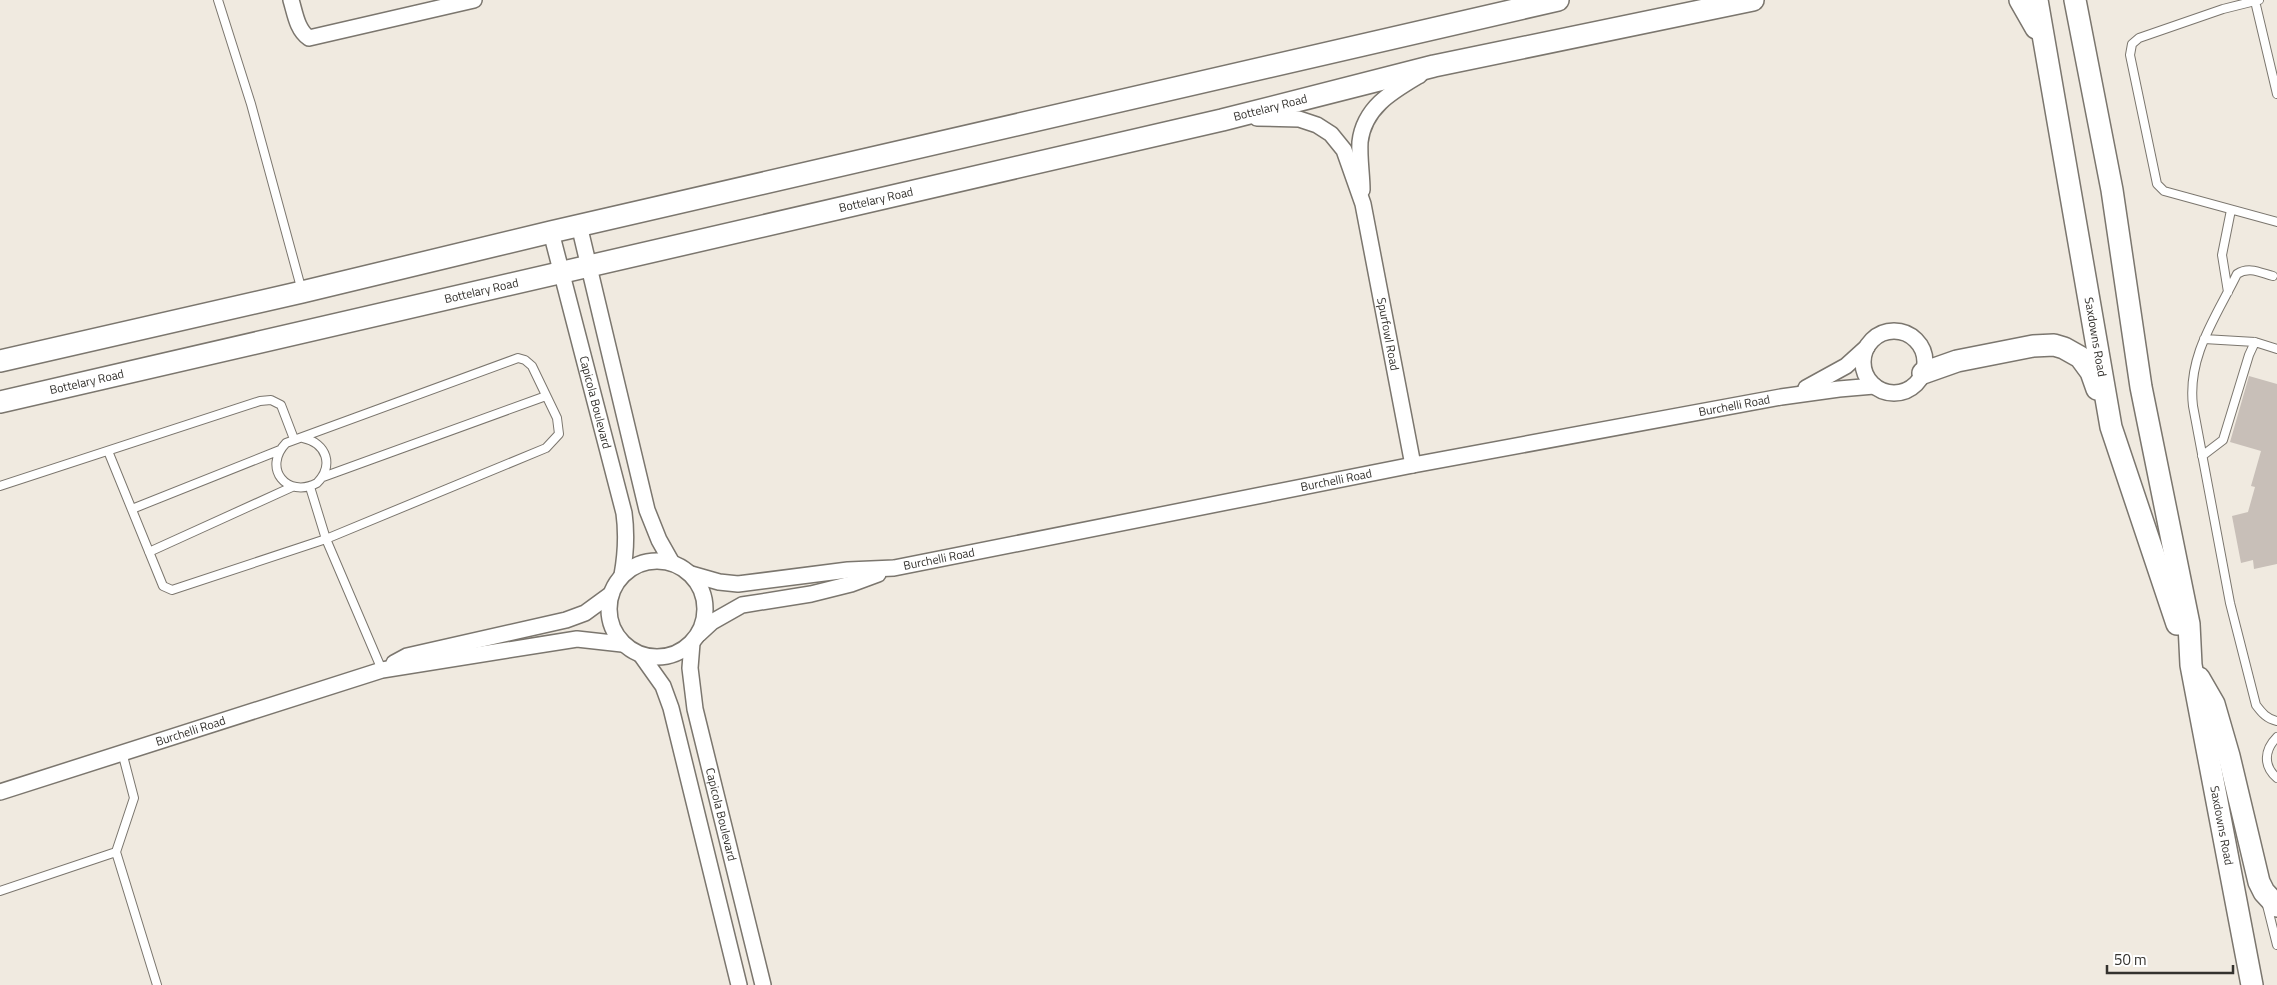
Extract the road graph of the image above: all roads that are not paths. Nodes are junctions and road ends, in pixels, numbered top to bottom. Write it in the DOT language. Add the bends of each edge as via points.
graph roads {
  1 [pos="218,0"];
  2 [pos="292,0"];
  3 [pos="474,0"];
  4 [pos="1558,0"];
  5 [pos="1753,0"];
  6 [pos="2020,0"];
  7 [pos="2037,0"];
  8 [pos="2257,0"];
  9 [pos="2077,4"];
  10 [pos="2044,44"];
  11 [pos="1434,66"];
  12 [pos="2277,94"];
  13 [pos="1222,120"];
  14 [pos="1362,204"];
  15 [pos="2231,210"];
  16 [pos="2277,222"];
  17 [pos="579,225"];
  18 [pos="550,232"];
  19 [pos="590,265"];
  20 [pos="560,272"];
  21 [pos="2273,276"];
  22 [pos="302,292"];
  23 [pos="2228,292"];
  24 [pos="2204,339"];
  25 [pos="2254,342"];
  26 [pos="1867,347"];
  27 [pos="2277,349"];
  28 [pos="0,361"];
  29 [pos="1924,373"];
  30 [pos="1874,386"];
  31 [pos="546,396"];
  32 [pos="1781,397"];
  33 [pos="0,402"];
  34 [pos="2111,427"];
  35 [pos="303,438"];
  36 [pos="294,439"];
  37 [pos="280,450"];
  38 [pos="108,451"];
  39 [pos="2202,456"];
  40 [pos="1413,465"];
  41 [pos="323,477"];
  42 [pos="0,486"];
  43 [pos="292,487"];
  44 [pos="310,487"];
  45 [pos="132,509"];
  46 [pos="326,539"];
  47 [pos="149,552"];
  48 [pos="672,563"];
  49 [pos="894,568"];
  50 [pos="690,574"];
  51 [pos="622,575"];
  52 [pos="611,594"];
  53 [pos="696,638"];
  54 [pos="622,644"];
  55 [pos="641,655"];
  56 [pos="2191,664"];
  57 [pos="382,670"];
  58 [pos="2277,721"];
  59 [pos="2277,737"];
  60 [pos="122,752"];
  61 [pos="2277,778"];
  62 [pos="0,792"];
  63 [pos="116,852"];
  64 [pos="0,891"];
  65 [pos="2271,899"];
  66 [pos="2277,945"];
  67 [pos="157,985"];
  68 [pos="739,985"];
  69 [pos="763,985"];
  70 [pos="2252,985"];
  1 -- 22 [label="lane" via="251,104"];
  2 -- 3 [label="street" via="299,26 309,38"];
  4 -- 17 [label="main road"];
  5 -- 11 [label="main road, Bottelary Road"];
  6 -- 10 [label="main road"];
  7 -- 10 [label="main road, Saxdowns Road"];
  8 -- 12 [label="lane"];
  8 -- 15 [label="lane" via="2139,38 2132,44 2130,55 2157,184 2164,191"];
  9 -- 56 [label="main road, Saxdowns Road" via="2112,190 2142,386 2188,624"];
  10 -- 34 [label="main road, Saxdowns Road"];
  11 -- 13 [label="main road, Bottelary Road"];
  11 -- 14 [label="street, Spurfowl Road" via="1382,98 1368,119 1360,142"];
  13 -- 14 [label="street, Spurfowl Road" via="1273,117 1299,119 1317,125 1331,134 1344,150"];
  13 -- 19 [label="main road, Bottelary Road"];
  14 -- 40 [label="street, Spurfowl Road"];
  15 -- 16 [label="lane"];
  15 -- 23 [label="lane" via="2222,255"];
  17 -- 18 [label="main road"];
  17 -- 19 [label="street, Capicola Boulevard"];
  18 -- 20 [label="street, Capicola Boulevard"];
  18 -- 22 [label="main road"];
  19 -- 20 [label="main road, Bottelary Road"];
  19 -- 48 [label="street, Capicola Boulevard" via="648,510"];
  20 -- 33 [label="main road, Bottelary Road"];
  20 -- 51 [label="street, Capicola Boulevard" via="624,513 627,552"];
  21 -- 23 [label="lane" via="2243,270 2237,274"];
  22 -- 28 [label="main road"];
  23 -- 24 [label="lane"];
  24 -- 25 [label="lane"];
  24 -- 39 [label="lane" via="2196,357 2191,383"];
  25 -- 27 [label="lane"];
  25 -- 39 [label="lane" via="2223,440"];
  26 -- 29 [label="street" via="1882,334 1902,332 1920,344 1926,363"];
  26 -- 30 [label="street" via="1863,365 1868,380"];
  26 -- 32 [label="street, Burchelli Road" via="1828,378"];
  29 -- 30 [label="street" via="1919,382 1902,392 1892,394"];
  29 -- 34 [label="main road" via="1957,361 2043,344 2064,348 2080,357 2091,372"];
  30 -- 32 [label="street, Burchelli Road"];
  31 -- 35 [label="lane" via="532,366 518,358"];
  31 -- 41 [label="lane"];
  31 -- 46 [label="lane" via="557,418 558,434 546,448"];
  32 -- 40 [label="street, Burchelli Road"];
  34 -- 56 [label="main road, Saxdowns Road"];
  35 -- 36 [label="lane"];
  35 -- 41 [label="lane" via="311,440 324,451 327,468"];
  36 -- 37 [label="lane"];
  36 -- 38 [label="lane" via="281,404 270,400"];
  37 -- 43 [label="lane" via="277,458 279,475"];
  37 -- 45 [label="lane"];
  38 -- 42 [label="lane"];
  38 -- 45 [label="lane"];
  39 -- 58 [label="lane" via="2230,603 2256,705 2262,714"];
  40 -- 49 [label="street, Burchelli Road"];
  41 -- 44 [label="lane"];
  43 -- 44 [label="lane"];
  43 -- 47 [label="lane"];
  44 -- 46 [label="lane"];
  45 -- 47 [label="lane"];
  46 -- 47 [label="lane" via="172,590 163,586"];
  46 -- 57 [label="lane"];
  48 -- 50 [label="street"];
  48 -- 51 [label="street" via="640,564"];
  49 -- 50 [label="street, Burchelli Road" via="848,570 738,584"];
  49 -- 53 [label="street, Burchelli Road" via="811,594 742,605 712,622"];
  50 -- 53 [label="street" via="705,602 706,613"];
  51 -- 52 [label="street"];
  52 -- 54 [label="street" via="608,604 610,620"];
  52 -- 57 [label="street, Burchelli Road" via="585,613 566,620 407,656"];
  53 -- 55 [label="street" via="674,655 652,658"];
  53 -- 69 [label="street, Capicola Boulevard" via="690,668 695,710"];
  54 -- 55 [label="street"];
  54 -- 57 [label="street, Burchelli Road" via="577,639"];
  55 -- 68 [label="street, Capicola Boulevard" via="663,686 671,708"];
  56 -- 65 [label="main road" via="2214,704 2256,870"];
  56 -- 70 [label="main road, Saxdowns Road"];
  57 -- 60 [label="street, Burchelli Road"];
  59 -- 61 [label="lane" via="2269,747 2266,760"];
  60 -- 62 [label="street, Burchelli Road"];
  60 -- 63 [label="lane" via="134,798"];
  63 -- 64 [label="lane"];
  63 -- 67 [label="lane"];
  65 -- 66 [label="lane" via="2269,918"];
}
